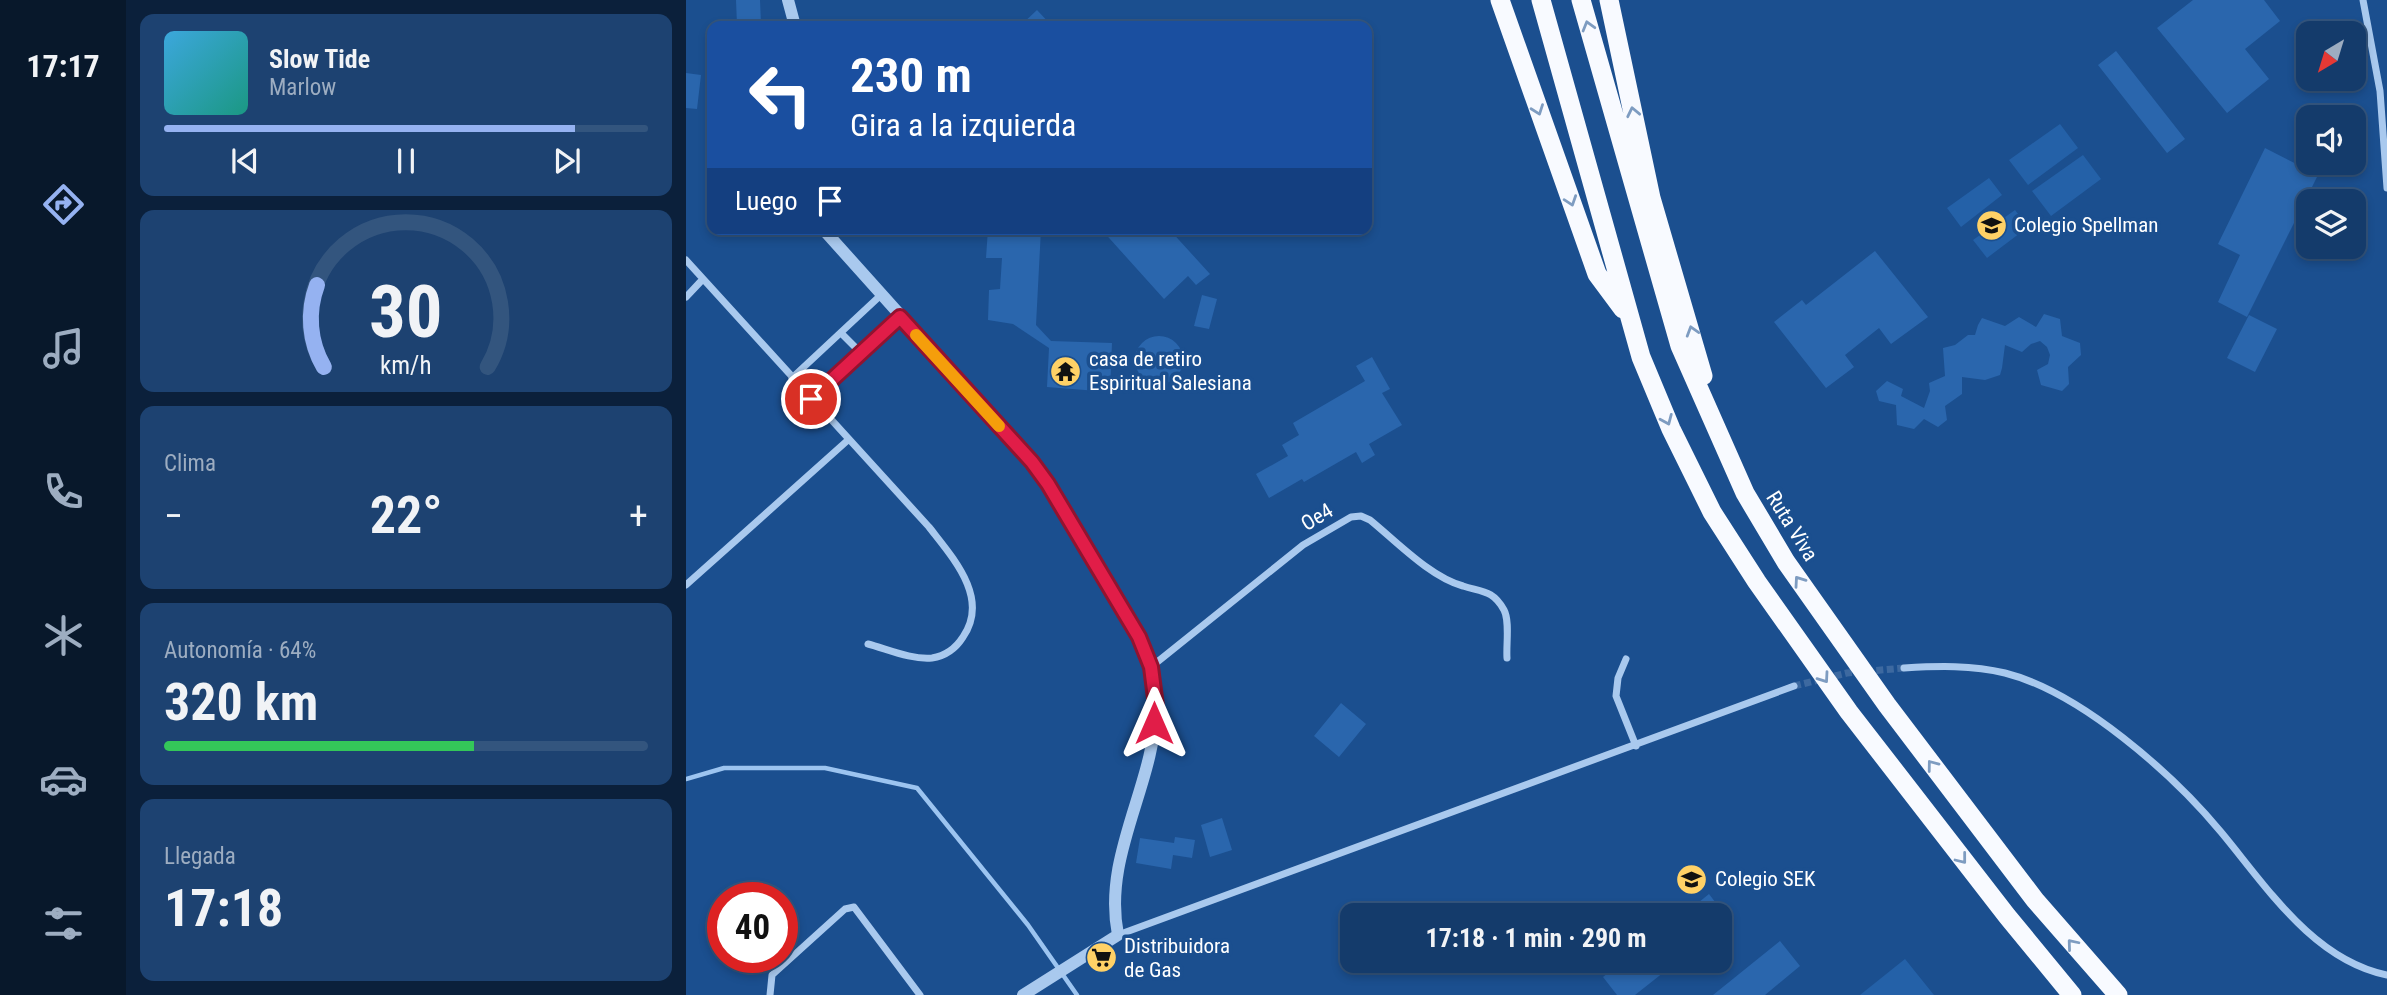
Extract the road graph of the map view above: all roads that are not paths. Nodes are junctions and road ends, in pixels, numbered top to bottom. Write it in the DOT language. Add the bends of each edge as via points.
graph roads {
  1 [pos="788,0"];
  2 [pos="1500,0"];
  3 [pos="1541,0"];
  4 [pos="1581,0"];
  5 [pos="1609,0"];
  6 [pos="2363,0"];
  7 [pos="794,21"];
  8 [pos="2387,188"];
  9 [pos="828,235"];
  10 [pos="686,260"];
  11 [pos="703,279"];
  12 [pos="882,294"];
  13 [pos="686,297"];
  14 [pos="1628,315"];
  15 [pos="900,317"];
  16 [pos="841,333"];
  17 [pos="861,354"];
  18 [pos="792,378"];
  19 [pos="811,399"];
  20 [pos="1714,421"];
  21 [pos="848,440"];
  22 [pos="686,585"];
  23 [pos="868,644"];
  24 [pos="1507,658"];
  25 [pos="1626,659"];
  26 [pos="1151,667"];
  27 [pos="1905,668"];
  28 [pos="1794,686"];
  29 [pos="1636,746"];
  30 [pos="1118,935"];
  31 [pos="2387,975"];
  32 [pos="770,995"];
  33 [pos="920,995"];
  34 [pos="1023,995"];
  35 [pos="2072,995"];
  36 [pos="2118,995"];
  1 -- 7 [label="street"];
  2 -- 14 [label="highway, one-way" via="1597,274"];
  3 -- 14 [label="highway"];
  20 -- 4 [label="highway, Ruta Viva, one-way" via="1680,346"];
  20 -- 5 [label="highway, one-way" via="1651,198"];
  6 -- 8 [label="street" via="2380,91"];
  9 -- 12 [label="street"];
  10 -- 11 [label="street"];
  11 -- 13 [label="street"];
  11 -- 18 [label="street"];
  12 -- 15 [label="street"];
  12 -- 16 [label="street"];
  14 -- 35 [label="highway, one-way" via="1671,429 1712,512 1757,582 1849,712"];
  15 -- 17 [label="street"];
  15 -- 26 [label="street" via="1048,484 1139,637"];
  16 -- 17 [label="street"];
  16 -- 18 [label="street"];
  17 -- 19 [label="street"];
  18 -- 19 [label="street"];
  19 -- 21 [label="street"];
  36 -- 20 [label="highway, Ruta Viva, one-way" via="2035,900 1794,573 1745,493"];
  21 -- 22 [label="street"];
  21 -- 23 [label="street" via="954,559 970,587 974,607 971,626 960,642 934,658"];
  24 -- 26 [label="street, Oe4" via="1506,612 1497,600 1482,589 1442,576 1361,516 1351,517 1303,545"];
  25 -- 29 [label="street" via="1616,696"];
  26 -- 30 [label="street" via="1156,706 1152,741 1117,867"];
  27 -- 31 [label="street" via="1944,666 2007,674 2074,704 2189,795 2274,897 2324,945"];
  28 -- 29 [label="street"];
  29 -- 30 [label="street"];
  30 -- 34 [label="street"];
  32 -- 33 [label="street" via="772,975 855,907"];
}
